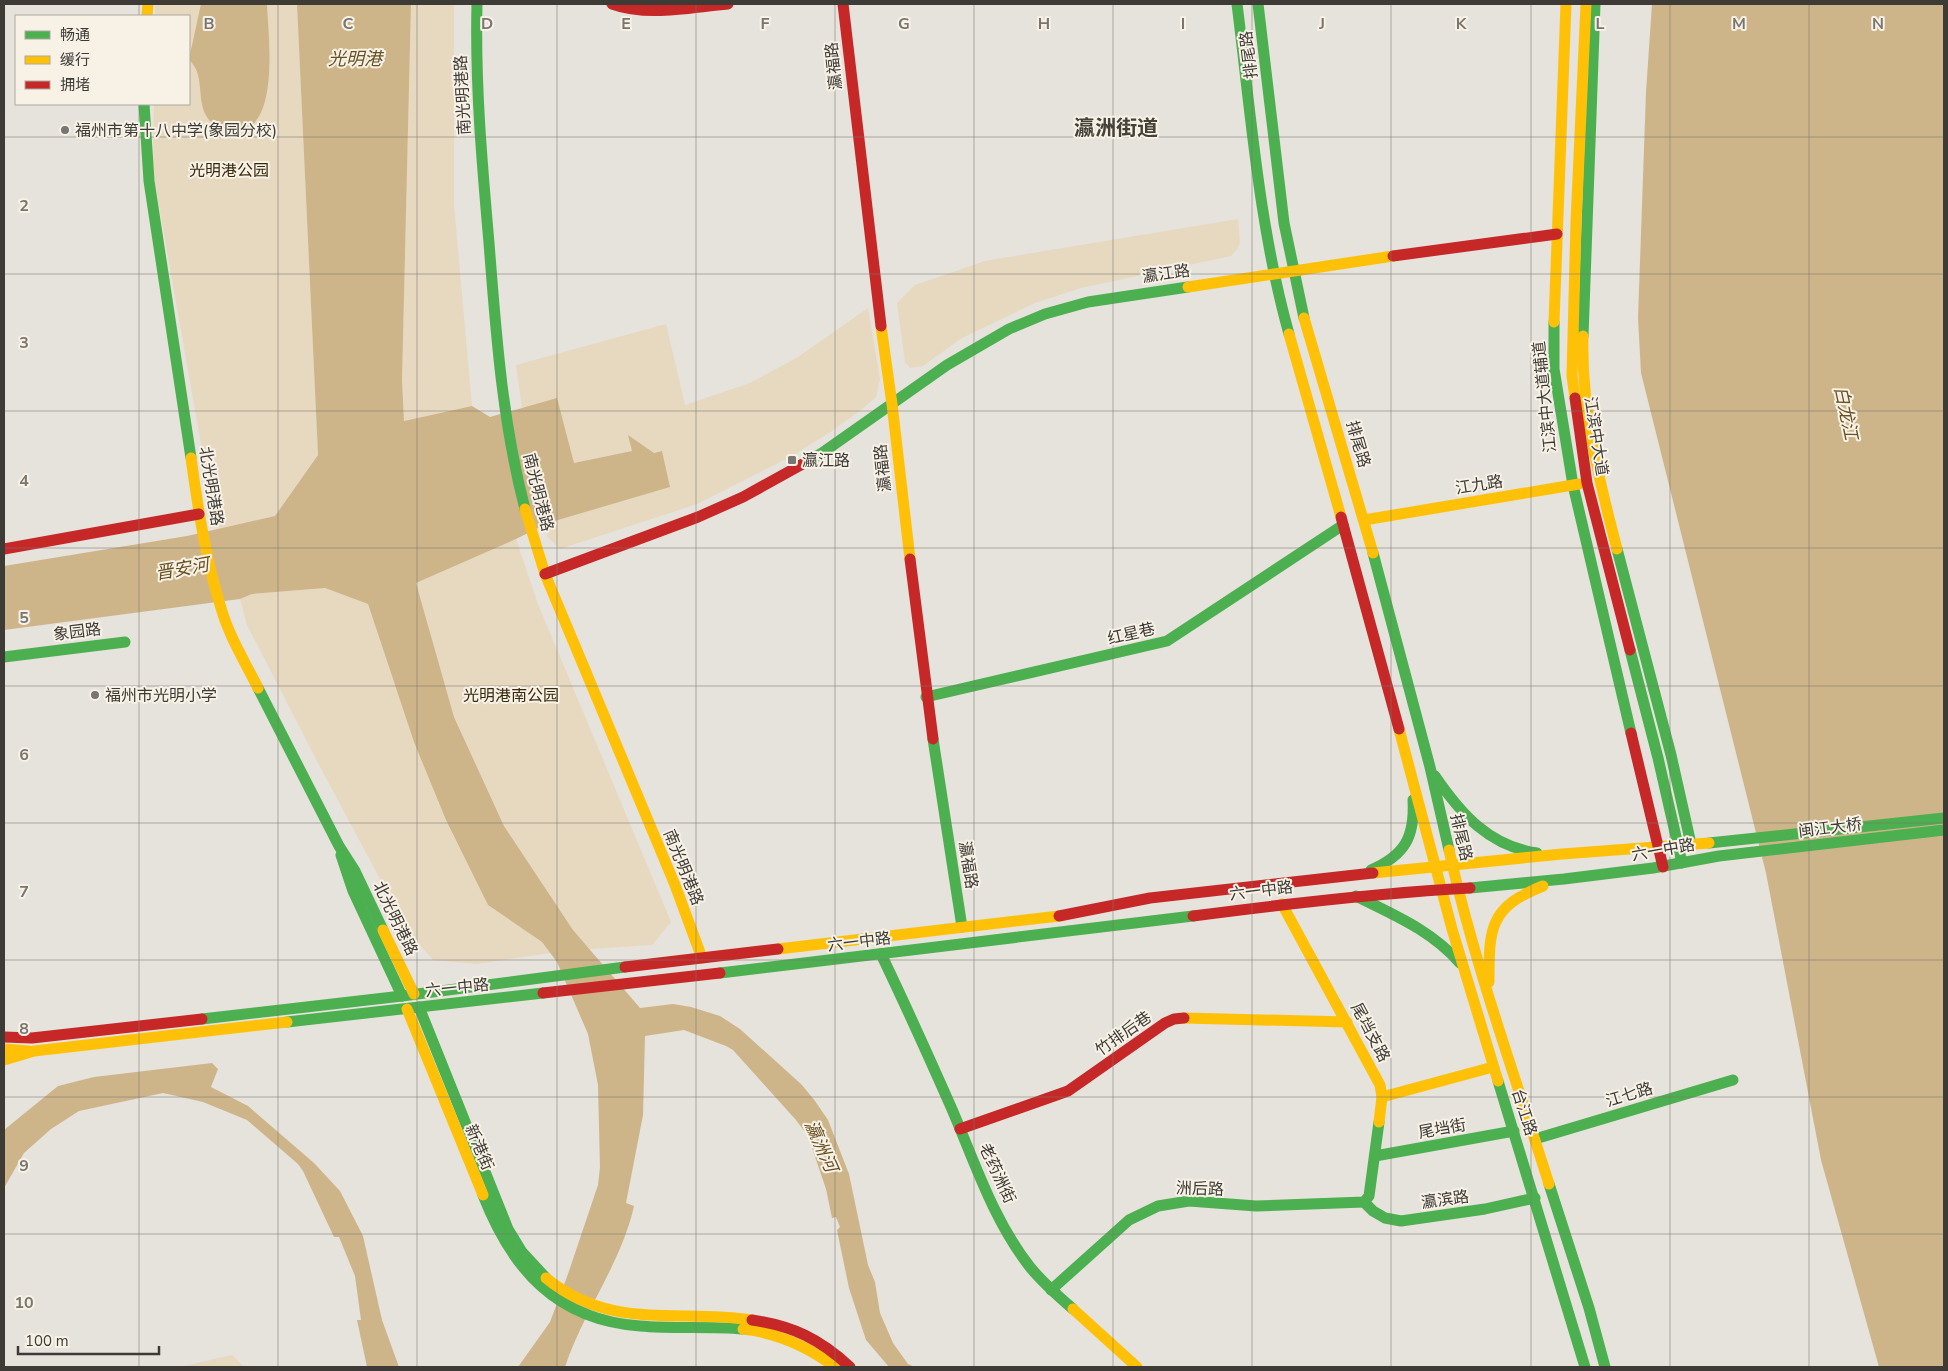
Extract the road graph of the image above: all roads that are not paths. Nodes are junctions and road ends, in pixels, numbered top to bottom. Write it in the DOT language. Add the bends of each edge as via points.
graph roads {
  1 [pos="477,4"];
  2 [pos="612,4"];
  3 [pos="728,4"];
  4 [pos="843,4"];
  5 [pos="1237,4"];
  6 [pos="1258,4"];
  7 [pos="1566,4"];
  8 [pos="1586,4"];
  9 [pos="1595,4"];
  10 [pos="144,105"];
  11 [pos="1556,234"];
  12 [pos="1293,271"];
  13 [pos="1274,275"];
  14 [pos="892,404"];
  15 [pos="1600,480"];
  16 [pos="1587,483"];
  17 [pos="1573,485"];
  18 [pos="199,514"];
  19 [pos="1364,520"];
  20 [pos="1343,524"];
  21 [pos="4,549"];
  22 [pos="545,574"];
  23 [pos="125,642"];
  24 [pos="4,657"];
  25 [pos="926,697"];
  26 [pos="1430,766"];
  27 [pos="1410,770"];
  28 [pos="1944,818"];
  29 [pos="1944,830"];
  30 [pos="1691,844"];
  31 [pos="1678,846"];
  32 [pos="1659,847"];
  33 [pos="1562,854"];
  34 [pos="1719,856"];
  35 [pos="1682,863"];
  36 [pos="1452,865"];
  37 [pos="1436,866"];
  38 [pos="1663,867"];
  39 [pos="1356,875"];
  40 [pos="1564,879"];
  41 [pos="1441,889"];
  42 [pos="1458,889"];
  43 [pos="1356,896"];
  44 [pos="1282,904"];
  45 [pos="962,928"];
  46 [pos="881,954"];
  47 [pos="702,958"];
  48 [pos="1466,976"];
  49 [pos="408,995"];
  50 [pos="1489,996"];
  51 [pos="413,1008"];
  52 [pos="1347,1022"];
  53 [pos="4,1037"];
  54 [pos="32,1038"];
  55 [pos="4,1047"];
  56 [pos="34,1051"];
  57 [pos="4,1060"];
  58 [pos="1492,1067"];
  59 [pos="1733,1080"];
  60 [pos="1382,1097"];
  61 [pos="960,1129"];
  62 [pos="1514,1131"];
  63 [pos="1536,1139"];
  64 [pos="1375,1156"];
  65 [pos="1535,1198"];
  66 [pos="1364,1202"];
  67 [pos="1051,1290"];
  68 [pos="598,1312"];
  69 [pos="835,1367"];
  70 [pos="850,1367"];
  71 [pos="1138,1367"];
  72 [pos="1585,1367"];
  73 [pos="1605,1367"];
  1 -- 22 [label="main road, 南光明港路" via="478,100 502,397 514,464"];
  2 -- 3 [label="main road" via="638,10"];
  4 -- 14 [label="main road, 瀛福路" via="876,298"];
  5 -- 13 [label="main road, 排尾路" via="1264,224"];
  6 -- 12 [label="main road, 排尾路" via="1284,223"];
  7 -- 11 [label="main road, 江滨中大道辅道"];
  8 -- 16 [label="main road, 江滨中大道" via="1572,376"];
  9 -- 15 [label="main road, 江滨中大道" via="1583,348 1587,412"];
  10 -- 18 [label="main road, 北光明港路" via="149,181"];
  11 -- 12 [label="main road, 瀛江路"];
  11 -- 17 [label="main road, 江滨中大道辅道" via="1554,369"];
  12 -- 13 [label="main road, 瀛江路"];
  12 -- 19 [label="main road, 排尾路"];
  13 -- 14 [label="main road, 瀛江路" via="1088,302 1046,314 1009,329 970,351"];
  13 -- 20 [label="main road, 排尾路"];
  14 -- 22 [label="main road, 瀛江路" via="822,453 743,497"];
  14 -- 25 [label="main road, 瀛福路"];
  15 -- 16 [label="main road, 江九路"];
  15 -- 30 [label="main road, 江滨中大道"];
  16 -- 17 [label="main road, 江九路"];
  16 -- 31 [label="main road, 江滨中大道"];
  17 -- 19 [label="main road, 江九路"];
  17 -- 32 [label="main road, 江滨中大道辅道"];
  18 -- 21 [label="main road"];
  18 -- 49 [label="main road, 北光明港路" via="221,608 230,632 339,846 346,876"];
  19 -- 26 [label="main road, 排尾路"];
  20 -- 25 [label="main road, 红星巷" via="1167,641"];
  20 -- 27 [label="main road, 排尾路"];
  22 -- 47 [label="main road, 南光明港路" via="675,885"];
  23 -- 24 [label="main road, 象园路"];
  25 -- 45 [label="main road, 瀛福路"];
  26 -- 33 [label="main road" via="1460,811 1483,830 1528,853"];
  26 -- 36 [label="main road, 排尾路"];
  27 -- 37 [label="main road, 排尾路"];
  27 -- 39 [label="main road" via="1414,819 1404,848 1392,859"];
  28 -- 30 [label="main road, 闽江大桥"];
  29 -- 34 [label="main road, 闽江大桥"];
  30 -- 31 [label="main road, 闽江大桥"];
  31 -- 32 [label="main road, 六一中路"];
  31 -- 35 [label="main road, 江滨中大道"];
  32 -- 33 [label="main road, 六一中路"];
  32 -- 38 [label="main road, 江滨中大道辅道"];
  33 -- 36 [label="main road, 六一中路"];
  34 -- 35 [label="main road, 六一中路"];
  35 -- 38 [label="main road, 六一中路"];
  36 -- 37 [label="main road, 六一中路"];
  36 -- 42 [label="main road, 排尾路"];
  37 -- 39 [label="main road, 六一中路"];
  37 -- 41 [label="main road, 台江路"];
  38 -- 40 [label="main road, 六一中路"];
  39 -- 45 [label="main road, 六一中路" via="1150,898 1074,914"];
  40 -- 42 [label="main road, 六一中路"];
  40 -- 50 [label="main road" via="1517,897 1495,919 1490,940"];
  41 -- 42 [label="main road, 六一中路"];
  41 -- 43 [label="main road, 六一中路"];
  41 -- 48 [label="main road, 台江路"];
  42 -- 50 [label="main road, 台江路"];
  43 -- 44 [label="main road, 六一中路"];
  43 -- 48 [label="main road" via="1413,922 1430,934 1450,951"];
  44 -- 46 [label="main road, 六一中路"];
  44 -- 52 [label="main road, 尾垱支路"];
  45 -- 47 [label="main road, 六一中路"];
  46 -- 51 [label="main road, 六一中路"];
  46 -- 61 [label="main road, 老药洲街"];
  47 -- 49 [label="main road, 六一中路"];
  48 -- 58 [label="main road, 台江路"];
  49 -- 51 [label="main road, 北光明港路"];
  49 -- 54 [label="main road, 六一中路"];
  50 -- 63 [label="main road, 台江路"];
  51 -- 56 [label="main road, 六一中路"];
  51 -- 68 [label="main road, 新港街" via="498,1231 521,1266 543,1283 581,1300"];
  52 -- 60 [label="main road, 尾垱支路" via="1378,1079"];
  52 -- 61 [label="main road, 竹排后巷" via="1174,1019 1068,1091"];
  53 -- 54 [label="main road, 六一中路"];
  54 -- 55 [label="main road"];
  55 -- 56 [label="main road"];
  56 -- 57 [label="main road, 六一中路"];
  58 -- 60 [label="main road"];
  58 -- 62 [label="main road, 台江路"];
  59 -- 63 [label="main road, 江七路"];
  60 -- 64 [label="main road, 尾垱支路"];
  61 -- 67 [label="main road, 老药洲街" via="1008,1234 1029,1266"];
  62 -- 64 [label="main road, 尾垱街"];
  62 -- 65 [label="main road, 台江路"];
  63 -- 73 [label="main road, 台江路"];
  64 -- 66 [label="main road, 尾垱支路" via="1371,1189"];
  65 -- 66 [label="main road, 瀛滨路" via="1401,1221 1385,1218"];
  65 -- 72 [label="main road, 台江路"];
  66 -- 67 [label="main road, 洲后路" via="1242,1206 1204,1201 1160,1205 1129,1220"];
  67 -- 71 [label="main road, 老药洲街"];
  68 -- 69 [label="main road" via="622,1324 764,1331 805,1346"];
  68 -- 70 [label="main road" via="747,1319 780,1324 820,1341"];
}
